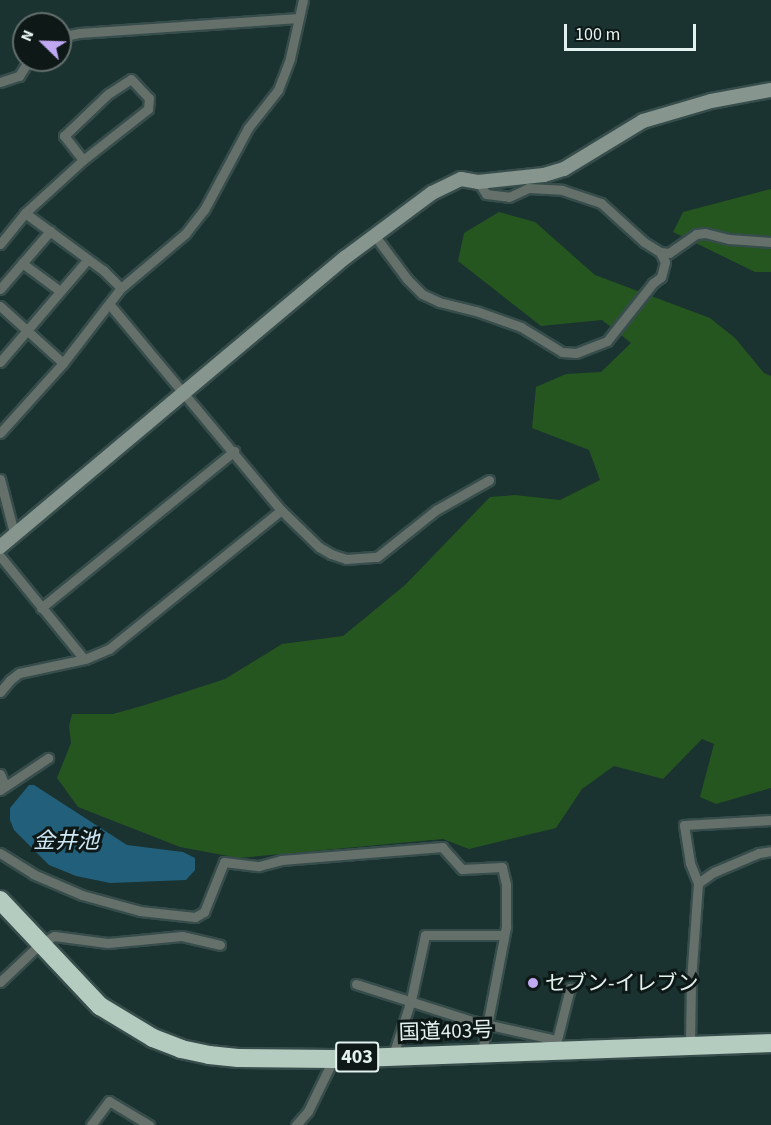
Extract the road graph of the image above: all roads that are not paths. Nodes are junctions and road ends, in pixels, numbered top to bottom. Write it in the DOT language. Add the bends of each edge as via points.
graph roads {
  1 [pos="303,0"];
  2 [pos="298,18"];
  3 [pos="72,35"];
  4 [pos="22,72"];
  5 [pos="0,82"];
  6 [pos="771,90"];
  7 [pos="83,160"];
  8 [pos="478,182"];
  9 [pos="25,213"];
  10 [pos="50,231"];
  11 [pos="375,236"];
  12 [pos="771,242"];
  13 [pos="0,244"];
  14 [pos="660,252"];
  15 [pos="88,259"];
  16 [pos="22,263"];
  17 [pos="121,288"];
  18 [pos="0,289"];
  19 [pos="60,291"];
  20 [pos="111,305"];
  21 [pos="0,306"];
  22 [pos="8,314"];
  23 [pos="0,322"];
  24 [pos="27,332"];
  25 [pos="0,362"];
  26 [pos="63,363"];
  27 [pos="184,392"];
  28 [pos="2,428"];
  29 [pos="234,451"];
  30 [pos="0,479"];
  31 [pos="489,480"];
  32 [pos="280,510"];
  33 [pos="14,533"];
  34 [pos="0,547"];
  35 [pos="0,556"];
  36 [pos="41,608"];
  37 [pos="84,659"];
  38 [pos="0,692"];
  39 [pos="48,758"];
  40 [pos="0,774"];
  41 [pos="2,788"];
  42 [pos="771,820"];
  43 [pos="771,851"];
  44 [pos="0,853"];
  45 [pos="698,883"];
  46 [pos="0,900"];
  47 [pos="504,935"];
  48 [pos="41,942"];
  49 [pos="219,945"];
  50 [pos="0,982"];
  51 [pos="356,984"];
  52 [pos="570,988"];
  53 [pos="411,1000"];
  54 [pos="487,1024"];
  55 [pos="771,1043"];
  56 [pos="690,1044"];
  57 [pos="556,1045"];
  58 [pos="482,1052"];
  59 [pos="393,1055"];
  60 [pos="334,1059"];
  61 [pos="92,1125"];
  62 [pos="149,1125"];
  63 [pos="296,1125"];
  1 -- 2 [label="street"];
  2 -- 3 [label="street"];
  2 -- 17 [label="street" via="278,90 248,128 204,210 185,234"];
  4 -- 5 [label="street"];
  6 -- 8 [label="street" via="711,101 643,121 564,169"];
  7 -- 7 [label="street" via="148,109 149,98 131,79 108,94 64,136"];
  7 -- 9 [label="street"];
  8 -- 11 [label="street" via="461,179 432,193"];
  8 -- 14 [label="street" via="486,194 509,197 528,188 562,190 601,203"];
  9 -- 10 [label="street"];
  9 -- 13 [label="street"];
  10 -- 15 [label="street"];
  10 -- 16 [label="street"];
  11 -- 14 [label="street" via="422,294 521,327 562,352 576,353 607,341 661,277 664,262"];
  11 -- 27 [label="street"];
  12 -- 14 [label="street" via="705,233 696,234 669,253"];
  15 -- 17 [label="street"];
  15 -- 19 [label="street"];
  16 -- 18 [label="street"];
  16 -- 19 [label="street"];
  17 -- 20 [label="street"];
  19 -- 24 [label="street"];
  20 -- 26 [label="street"];
  20 -- 27 [label="street"];
  21 -- 22 [label="street"];
  22 -- 23 [label="street"];
  22 -- 24 [label="street"];
  24 -- 25 [label="street"];
  24 -- 26 [label="street"];
  26 -- 28 [label="street"];
  27 -- 29 [label="street"];
  27 -- 33 [label="street"];
  29 -- 32 [label="street"];
  29 -- 36 [label="street"];
  30 -- 33 [label="street"];
  31 -- 32 [label="street" via="436,510 377,557 346,559 331,554"];
  32 -- 37 [label="street" via="109,649"];
  33 -- 34 [label="street"];
  35 -- 36 [label="street"];
  36 -- 37 [label="street"];
  37 -- 38 [label="street" via="19,673"];
  39 -- 41 [label="street"];
  40 -- 41 [label="street"];
  42 -- 45 [label="street" via="684,825 690,863"];
  43 -- 45 [label="street" via="722,868"];
  44 -- 47 [label="street" via="33,874 82,895 140,911 195,917 204,912 224,862 259,866 281,860 442,848 462,869 502,867 506,885"];
  45 -- 56 [label="street"];
  46 -- 48 [label="highway, 国道403号 / 403"];
  47 -- 53 [label="street" via="424,935"];
  47 -- 54 [label="street"];
  48 -- 49 [label="street" via="54,936 108,943 182,936"];
  48 -- 50 [label="street"];
  48 -- 60 [label="highway, 国道403号 / 403" via="100,1006 153,1038 182,1049 238,1058"];
  51 -- 53 [label="street"];
  52 -- 57 [label="street"];
  53 -- 54 [label="street"];
  53 -- 59 [label="street"];
  54 -- 57 [label="street"];
  54 -- 58 [label="street"];
  55 -- 56 [label="highway, 国道403号 / 403"];
  56 -- 57 [label="highway, 国道403号 / 403"];
  57 -- 58 [label="highway, 国道403号 / 403"];
  58 -- 59 [label="highway, 国道403号 / 403"];
  59 -- 60 [label="highway, 国道403号 / 403"];
  60 -- 63 [label="street" via="308,1111"];
  61 -- 62 [label="street" via="109,1101"];
}
